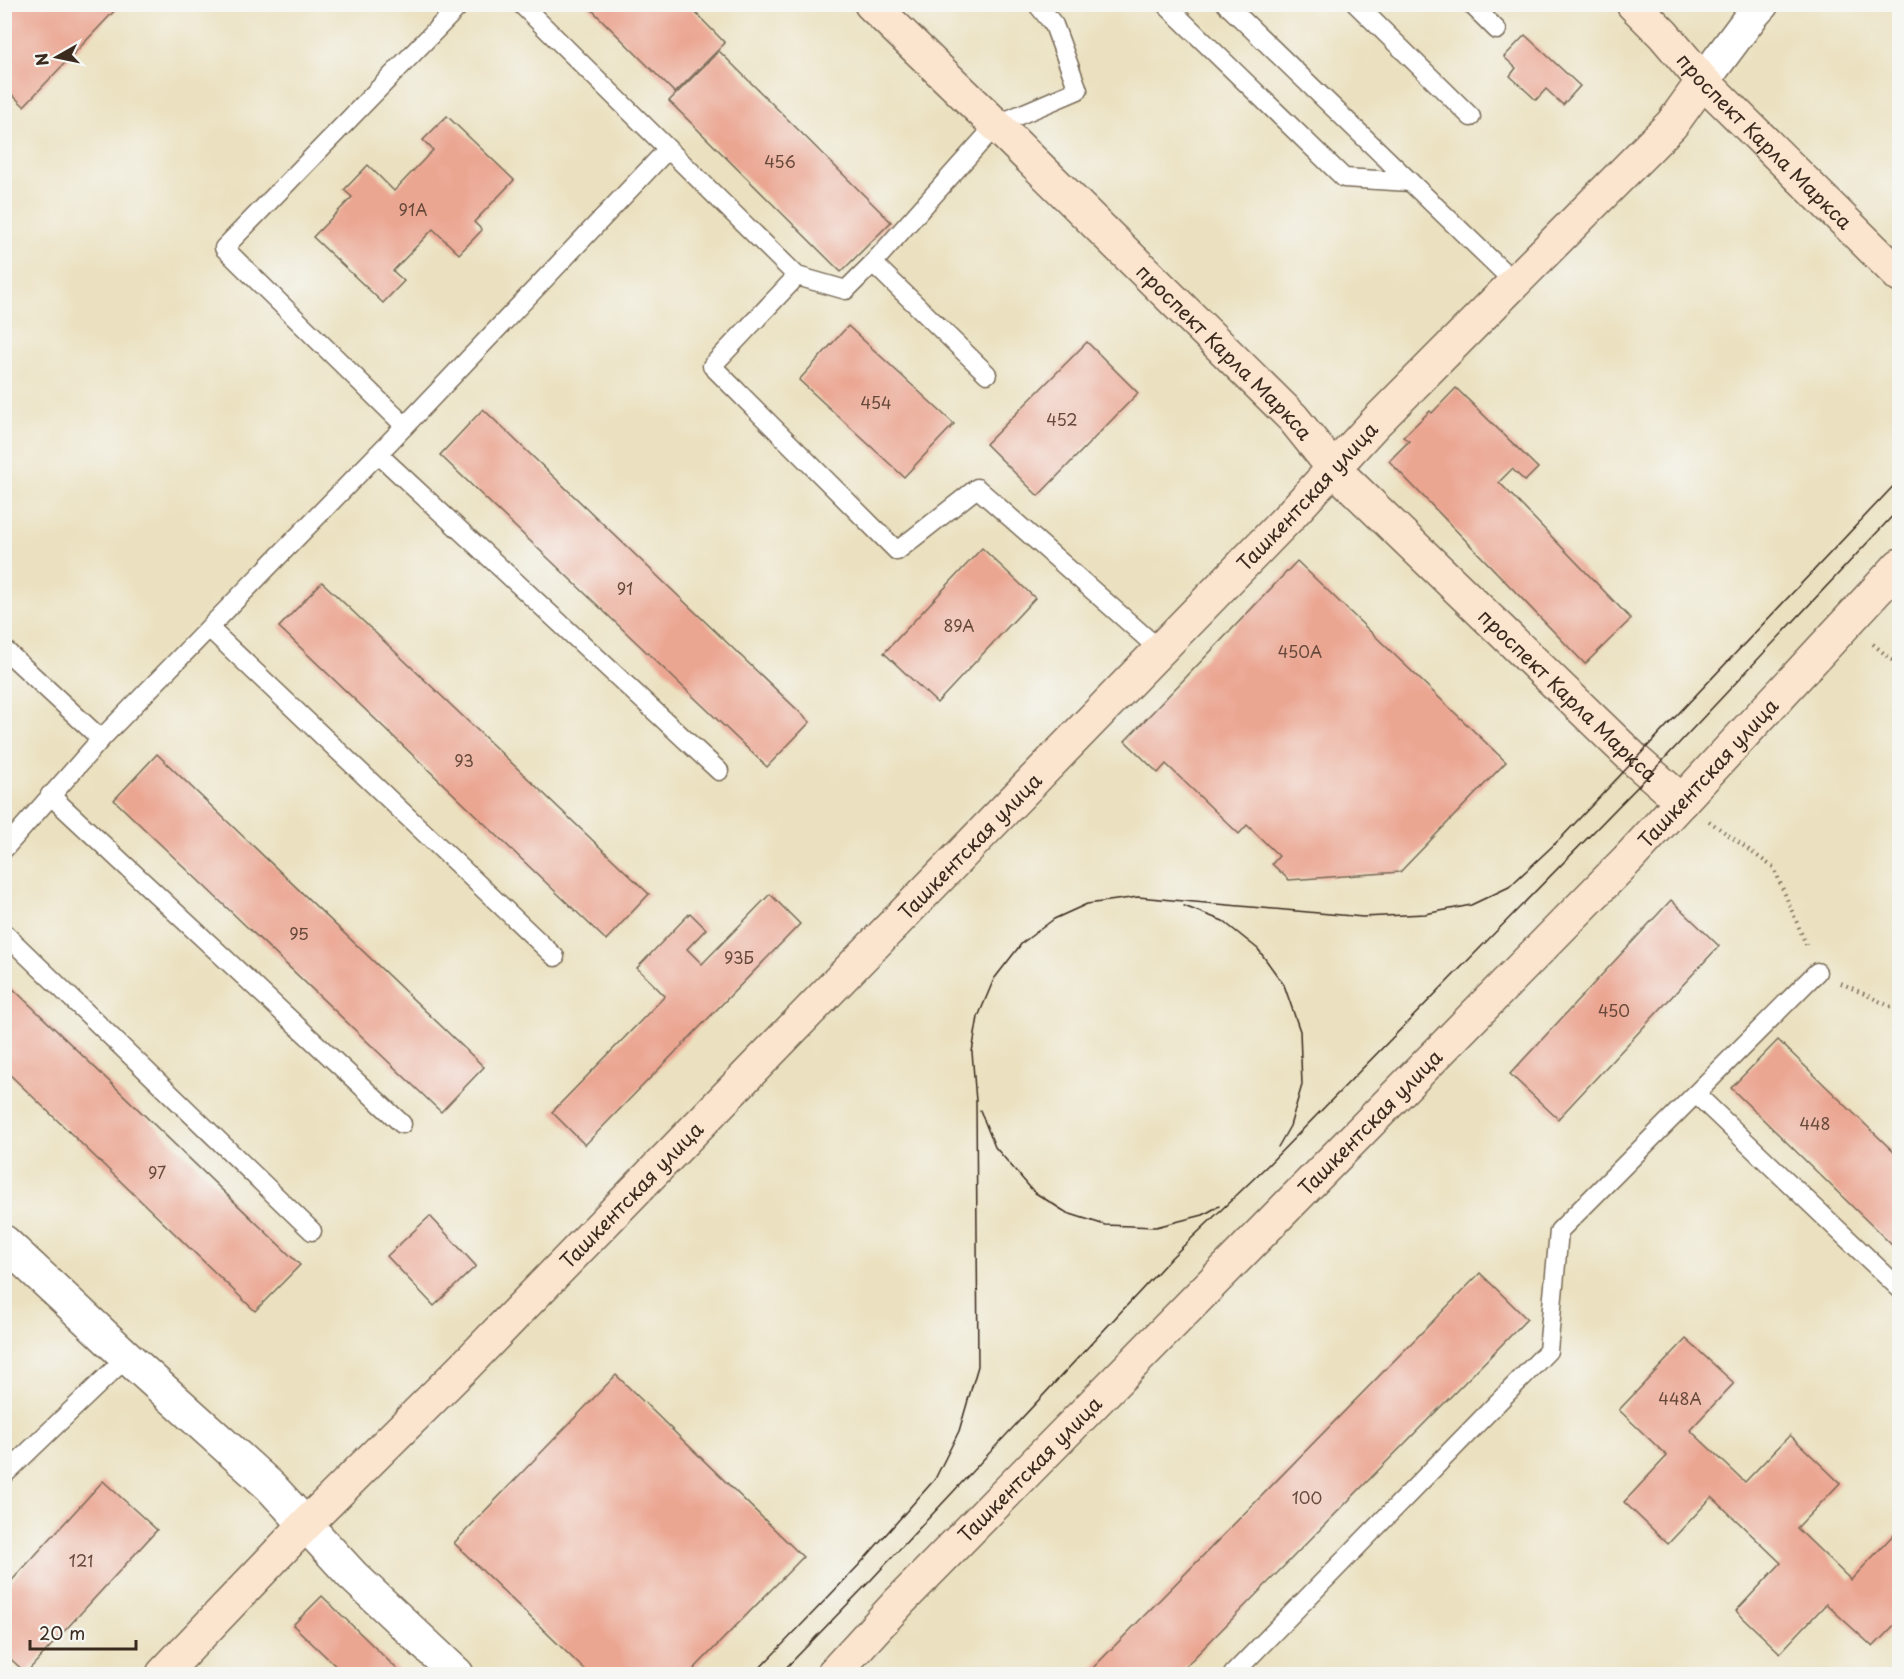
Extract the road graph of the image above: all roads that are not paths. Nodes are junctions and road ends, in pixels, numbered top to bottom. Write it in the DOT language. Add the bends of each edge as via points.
graph roads {
  1 [pos="460,4"];
  2 [pos="521,4"];
  3 [pos="871,4"];
  4 [pos="1036,4"];
  5 [pos="1166,4"];
  6 [pos="1226,4"];
  7 [pos="1356,4"];
  8 [pos="1471,4"];
  9 [pos="1633,4"];
  10 [pos="1762,4"];
  11 [pos="1497,30"];
  12 [pos="1703,81"];
  13 [pos="1471,117"];
  14 [pos="996,125"];
  15 [pos="667,150"];
  16 [pos="1410,182"];
  17 [pos="873,263"];
  18 [pos="797,276"];
  19 [pos="1899,276"];
  20 [pos="1514,282"];
  21 [pos="987,374"];
  22 [pos="405,426"];
  23 [pos="378,454"];
  24 [pos="1334,470"];
  25 [pos="1899,565"];
  26 [pos="209,628"];
  27 [pos="4,649"];
  28 [pos="1160,650"];
  29 [pos="101,739"];
  30 [pos="718,771"];
  31 [pos="50,795"];
  32 [pos="1682,801"];
  33 [pos="4,849"];
  34 [pos="4,933"];
  35 [pos="555,957"];
  36 [pos="1817,972"];
  37 [pos="1697,1095"];
  38 [pos="402,1124"];
  39 [pos="312,1232"];
  40 [pos="4,1242"];
  41 [pos="1899,1289"];
  42 [pos="128,1357"];
  43 [pos="4,1475"];
  44 [pos="304,1525"];
  45 [pos="163,1674"];
  46 [pos="457,1674"];
  47 [pos="833,1674"];
  48 [pos="1233,1674"];
  1 -- 22 [label="lane" via="224,248"];
  2 -- 15 [label="lane"];
  3 -- 14 [label="main road, проспект Карла Маркса"];
  4 -- 14 [label="lane" via="1054,25 1078,90"];
  5 -- 16 [label="lane" via="1344,178"];
  6 -- 16 [label="lane"];
  7 -- 13 [label="lane"];
  8 -- 11 [label="lane"];
  9 -- 12 [label="main road, проспект Карла Маркса"];
  10 -- 12 [label="street, Ташкентская улица"];
  12 -- 19 [label="main road, проспект Карла Маркса"];
  12 -- 20 [label="main road, Ташкентская улица" via="1672,124"];
  14 -- 17 [label="lane"];
  14 -- 24 [label="main road, проспект Карла Маркса" via="1293,418"];
  15 -- 18 [label="lane"];
  15 -- 22 [label="lane"];
  16 -- 20 [label="lane"];
  17 -- 18 [label="lane" via="846,290"];
  17 -- 21 [label="lane"];
  18 -- 28 [label="lane" via="712,366 897,550 977,488"];
  20 -- 24 [label="main road, Ташкентская улица"];
  22 -- 23 [label="lane"];
  23 -- 26 [label="lane"];
  23 -- 30 [label="lane"];
  24 -- 28 [label="main road, Ташкентская улица"];
  24 -- 32 [label="main road, проспект Карла Маркса"];
  25 -- 32 [label="main road, Ташкентская улица"];
  26 -- 29 [label="lane"];
  26 -- 35 [label="lane"];
  27 -- 29 [label="lane"];
  28 -- 44 [label="main road, Ташкентская улица" via="472,1359"];
  29 -- 31 [label="lane"];
  31 -- 33 [label="lane"];
  31 -- 38 [label="lane"];
  32 -- 47 [label="main road, Ташкентская улица"];
  34 -- 39 [label="lane"];
  36 -- 37 [label="lane"];
  37 -- 41 [label="lane"];
  37 -- 48 [label="lane" via="1559,1231 1548,1351"];
  40 -- 42 [label="street"];
  42 -- 43 [label="lane"];
  42 -- 44 [label="street" via="270,1486"];
  44 -- 45 [label="main road, Ташкентская улица"];
  44 -- 46 [label="street"];
}
